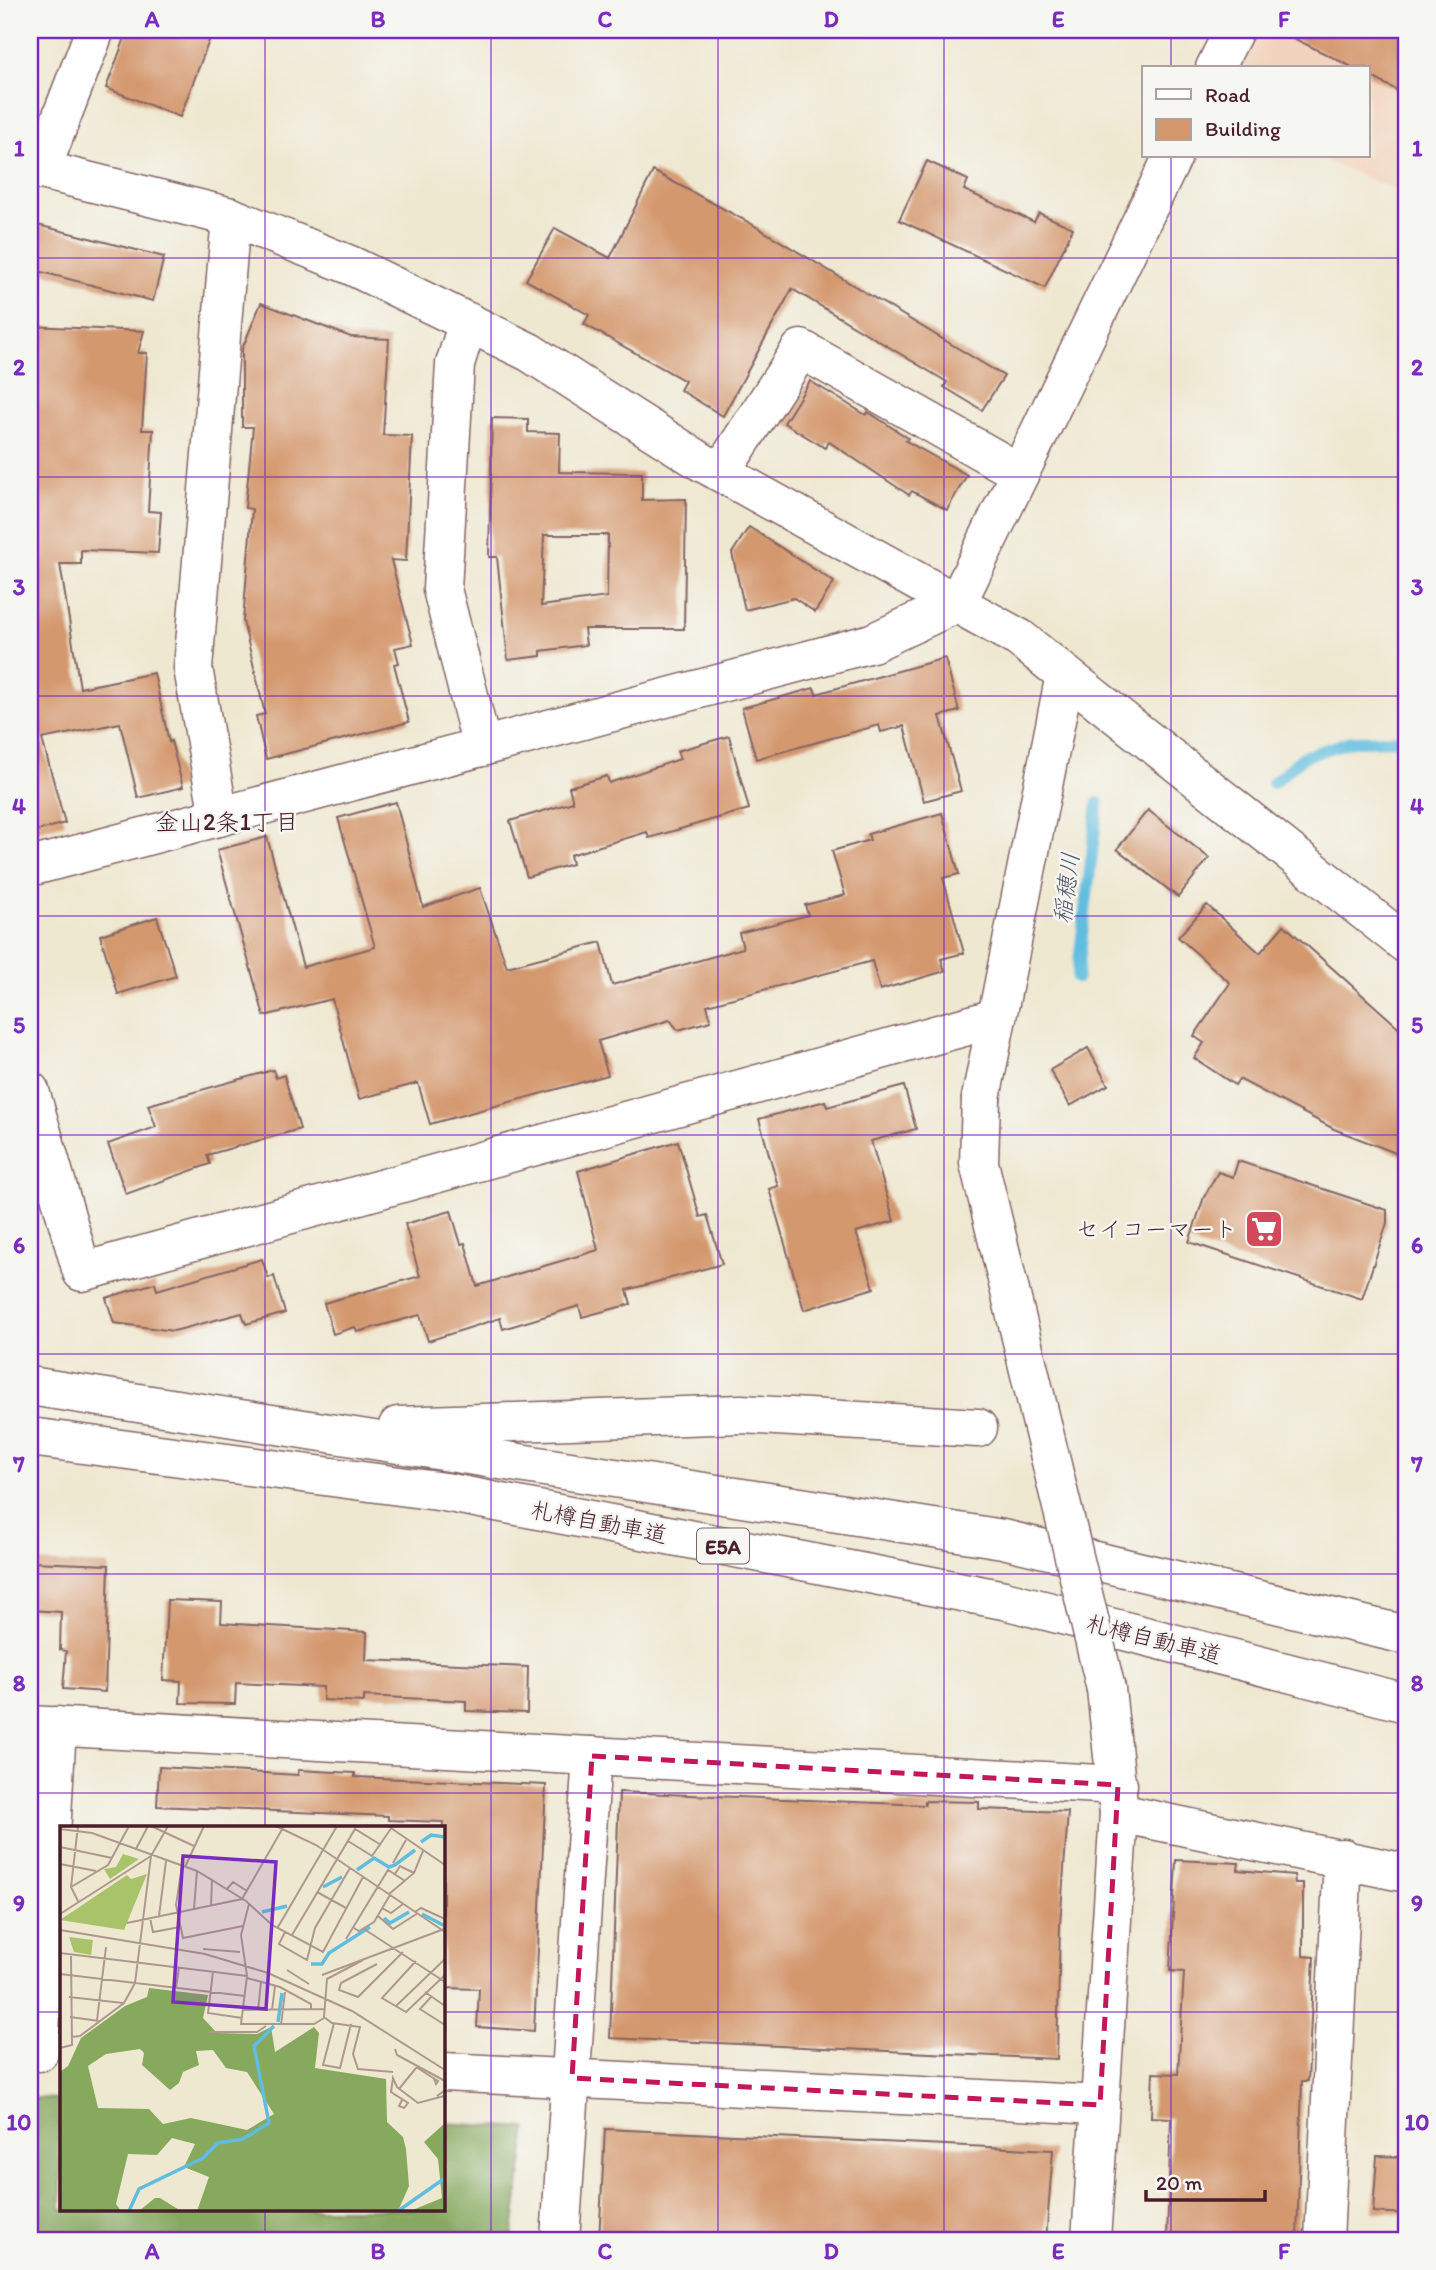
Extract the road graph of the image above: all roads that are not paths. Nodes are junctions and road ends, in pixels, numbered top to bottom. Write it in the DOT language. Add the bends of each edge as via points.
graph roads {
  1 [pos="94,30"];
  2 [pos="1234,30"];
  3 [pos="1216,66"];
  4 [pos="1172,158"];
  5 [pos="36,168"];
  6 [pos="231,217"];
  7 [pos="468,322"];
  8 [pos="721,472"];
  9 [pos="1020,473"];
  10 [pos="957,603"];
  11 [pos="1065,675"];
  12 [pos="482,747"];
  13 [pos="219,817"];
  14 [pos="30,867"];
  15 [pos="1406,944"];
  16 [pos="996,1018"];
  17 [pos="31,1099"];
  18 [pos="30,1386"];
  19 [pos="978,1428"];
  20 [pos="308,1429"];
  21 [pos="30,1437"];
  22 [pos="1406,1635"];
  23 [pos="1406,1703"];
  24 [pos="43,1726"];
  25 [pos="592,1756"];
  26 [pos="1119,1799"];
  27 [pos="1343,1858"];
  28 [pos="1406,1873"];
  29 [pos="43,2052"];
  30 [pos="444,2072"];
  31 [pos="572,2078"];
  32 [pos="1100,2105"];
  33 [pos="560,2240"];
  34 [pos="1091,2240"];
  35 [pos="1324,2240"];
  1 -- 5 [label="main road"];
  2 -- 3 [label="main road"];
  4 -- 9 [label="main road"];
  5 -- 6 [label="main road"];
  6 -- 7 [label="main road" via="350,265"];
  6 -- 13 [label="main road" via="193,668"];
  7 -- 8 [label="main road" via="529,352"];
  7 -- 12 [label="main road" via="455,364 442,589"];
  8 -- 9 [label="main road" via="801,349"];
  8 -- 10 [label="main road"];
  9 -- 10 [label="main road"];
  10 -- 11 [label="main road" via="1019,638"];
  10 -- 12 [label="main road" via="872,643"];
  11 -- 15 [label="main road"];
  11 -- 16 [label="main road"];
  12 -- 13 [label="main road"];
  13 -- 14 [label="main road"];
  16 -- 17 [label="main road" via="82,1272"];
  16 -- 26 [label="main road, bridge" via="981,1098 979,1163 1107,1689"];
  18 -- 20 [label="main road, 札樽自動車道 / E5A"];
  19 -- 20 [label="main road" via="741,1414"];
  20 -- 22 [label="main road, 札樽自動車道 / E5A" via="1003,1539"];
  21 -- 23 [label="main road, 札樽自動車道 / E5A" via="445,1492 1004,1600"];
  24 -- 25 [label="main road"];
  24 -- 29 [label="main road"];
  25 -- 26 [label="main road"];
  25 -- 31 [label="main road"];
  26 -- 27 [label="main road"];
  26 -- 32 [label="main road"];
  27 -- 28 [label="main road"];
  27 -- 35 [label="main road"];
  30 -- 31 [label="main road"];
  31 -- 32 [label="main road"];
  31 -- 33 [label="main road"];
  32 -- 34 [label="main road"];
}
